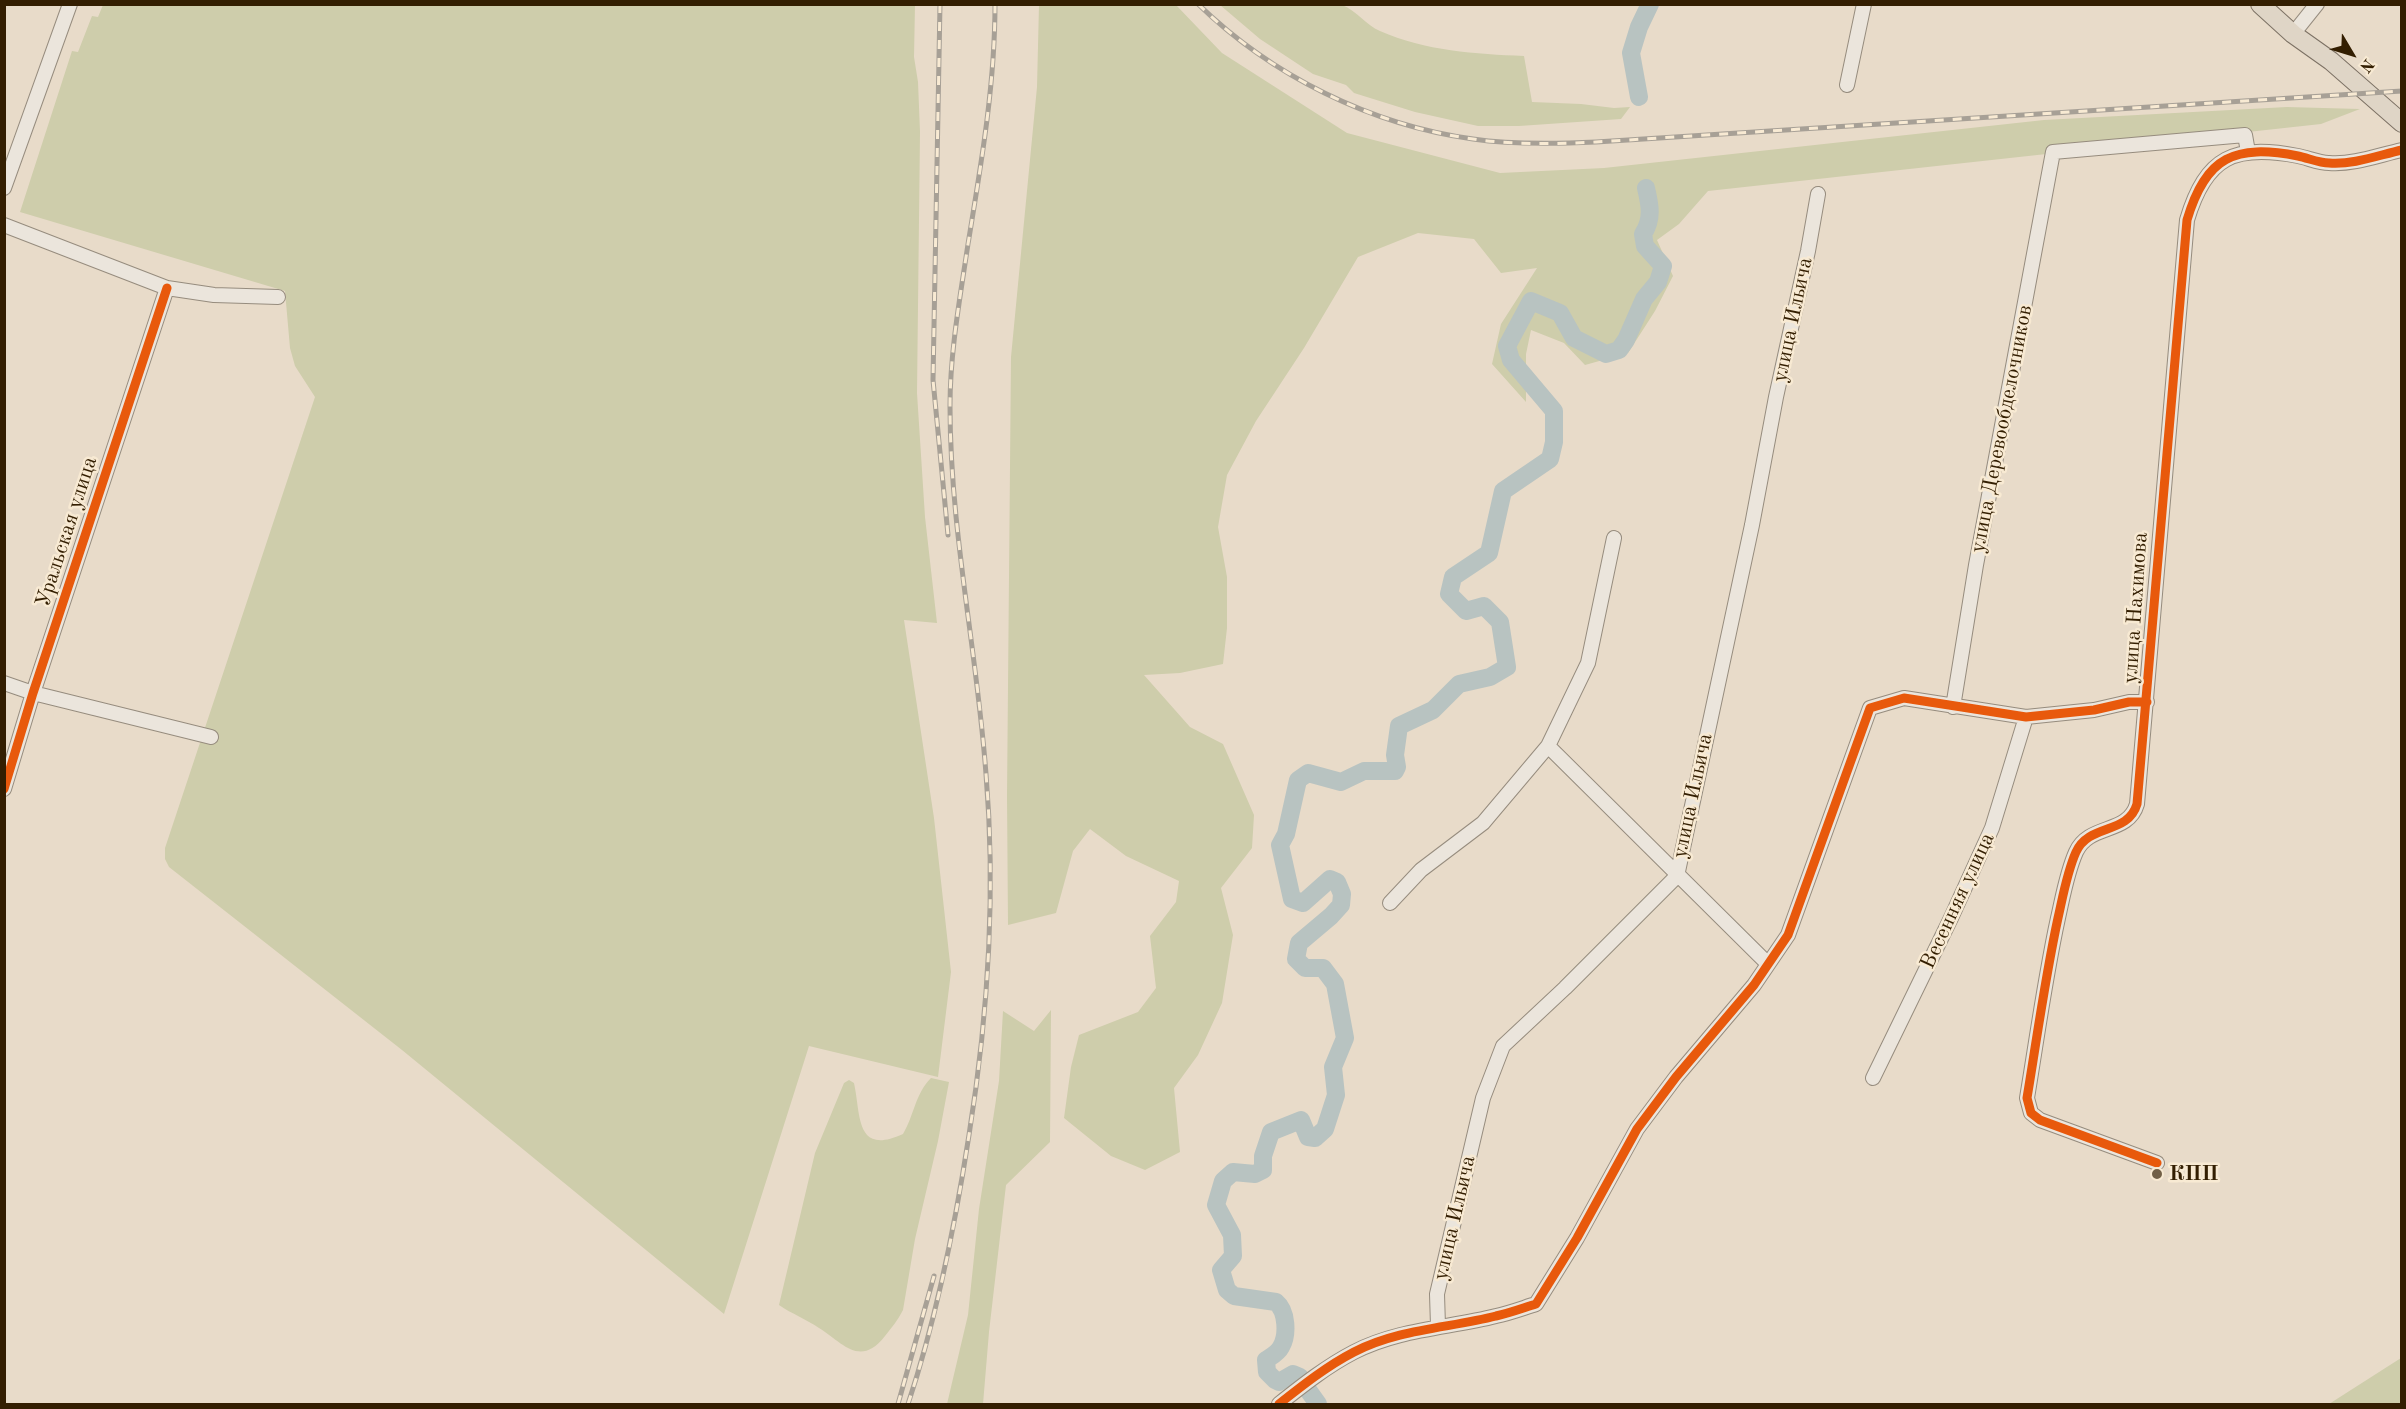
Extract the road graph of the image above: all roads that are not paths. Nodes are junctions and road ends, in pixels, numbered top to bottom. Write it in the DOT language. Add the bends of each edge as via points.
graph roads {
  1 [pos="70,4"];
  2 [pos="1864,4"];
  3 [pos="2260,4"];
  4 [pos="2317,4"];
  5 [pos="2294,34"];
  6 [pos="1847,85"];
  7 [pos="2402,123"];
  8 [pos="2402,150"];
  9 [pos="2248,152"];
  10 [pos="4,188"];
  11 [pos="1818,194"];
  12 [pos="4,225"];
  13 [pos="167,288"];
  14 [pos="278,297"];
  15 [pos="1614,538"];
  16 [pos="4,683"];
  17 [pos="33,693"];
  18 [pos="2146,702"];
  19 [pos="1953,707"];
  20 [pos="2026,717"];
  21 [pos="211,737"];
  22 [pos="1548,746"];
  23 [pos="4,789"];
  24 [pos="1677,876"];
  25 [pos="1390,903"];
  26 [pos="1767,963"];
  27 [pos="1872,1078"];
  28 [pos="2157,1163"];
  29 [pos="1438,1326"];
  30 [pos="1279,1404"];
  1 -- 10 [label="street"];
  2 -- 6 [label="street"];
  3 -- 5 [label="main road"];
  4 -- 5 [label="street"];
  5 -- 7 [label="main road"];
  8 -- 9 [label="street, улица Нахимова" via="2352,162 2329,163"];
  9 -- 18 [label="street, улица Нахимова" via="2226,159 2215,168 2194,194 2187,220"];
  9 -- 19 [label="street, улица Деревообделочников" via="2245,135 2054,152"];
  11 -- 24 [label="street, улица Ильича"];
  12 -- 13 [label="street"];
  13 -- 14 [label="street" via="214,295"];
  13 -- 17 [label="street, Уральская улица"];
  15 -- 22 [label="street" via="1588,663"];
  16 -- 17 [label="street"];
  17 -- 21 [label="street"];
  17 -- 23 [label="street, Уральская улица"];
  18 -- 20 [label="street"];
  18 -- 28 [label="street, улица Нахимова" via="2135,811 2126,822 2086,837 2070,870 2047,973 2027,1098 2031,1113 2040,1120"];
  19 -- 20 [label="street"];
  19 -- 26 [label="street" via="1904,698 1870,708 1788,935"];
  20 -- 27 [label="street, Весенняя улица" via="1992,828"];
  22 -- 24 [label="street"];
  22 -- 25 [label="street" via="1483,824 1421,870"];
  24 -- 26 [label="street"];
  24 -- 29 [label="street, улица Ильича" via="1503,1046 1482,1098 1437,1294"];
  26 -- 29 [label="street" via="1754,985 1636,1128 1577,1238 1536,1304"];
  29 -- 30 [label="street" via="1355,1351"];
}
